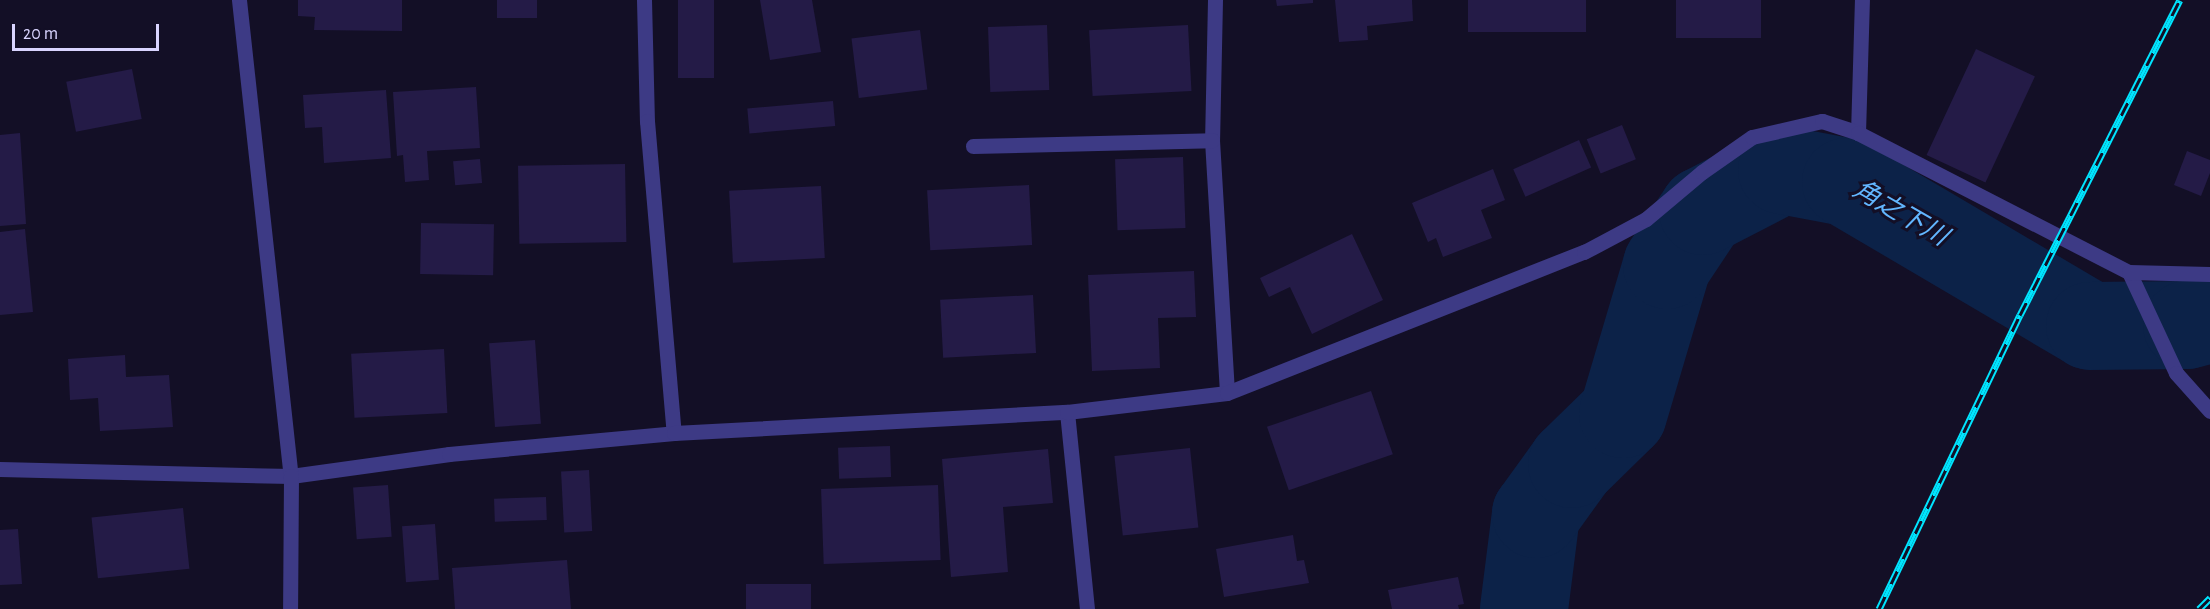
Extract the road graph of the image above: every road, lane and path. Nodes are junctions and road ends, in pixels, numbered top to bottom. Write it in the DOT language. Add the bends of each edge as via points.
graph roads {
  1 [pos="239,0"];
  2 [pos="644,0"];
  3 [pos="1215,0"];
  4 [pos="1862,0"];
  5 [pos="1858,133"];
  6 [pos="1212,140"];
  7 [pos="973,146"];
  8 [pos="2129,272"];
  9 [pos="2210,274"];
  10 [pos="1227,393"];
  11 [pos="2210,411"];
  12 [pos="1067,412"];
  13 [pos="674,434"];
  14 [pos="0,468"];
  15 [pos="291,476"];
  16 [pos="290,609"];
  17 [pos="1087,609"];
  1 -- 15 [label="street"];
  2 -- 13 [label="street" via="647,122"];
  3 -- 6 [label="street"];
  4 -- 5 [label="street"];
  5 -- 8 [label="street"];
  5 -- 10 [label="street" via="1822,122 1752,137 1646,219 1584,252"];
  6 -- 7 [label="street"];
  6 -- 10 [label="street"];
  8 -- 9 [label="street"];
  8 -- 11 [label="street" via="2176,373"];
  10 -- 12 [label="street"];
  12 -- 13 [label="street"];
  12 -- 17 [label="street"];
  13 -- 15 [label="street" via="449,454"];
  14 -- 15 [label="street"];
  15 -- 16 [label="street"];
}
